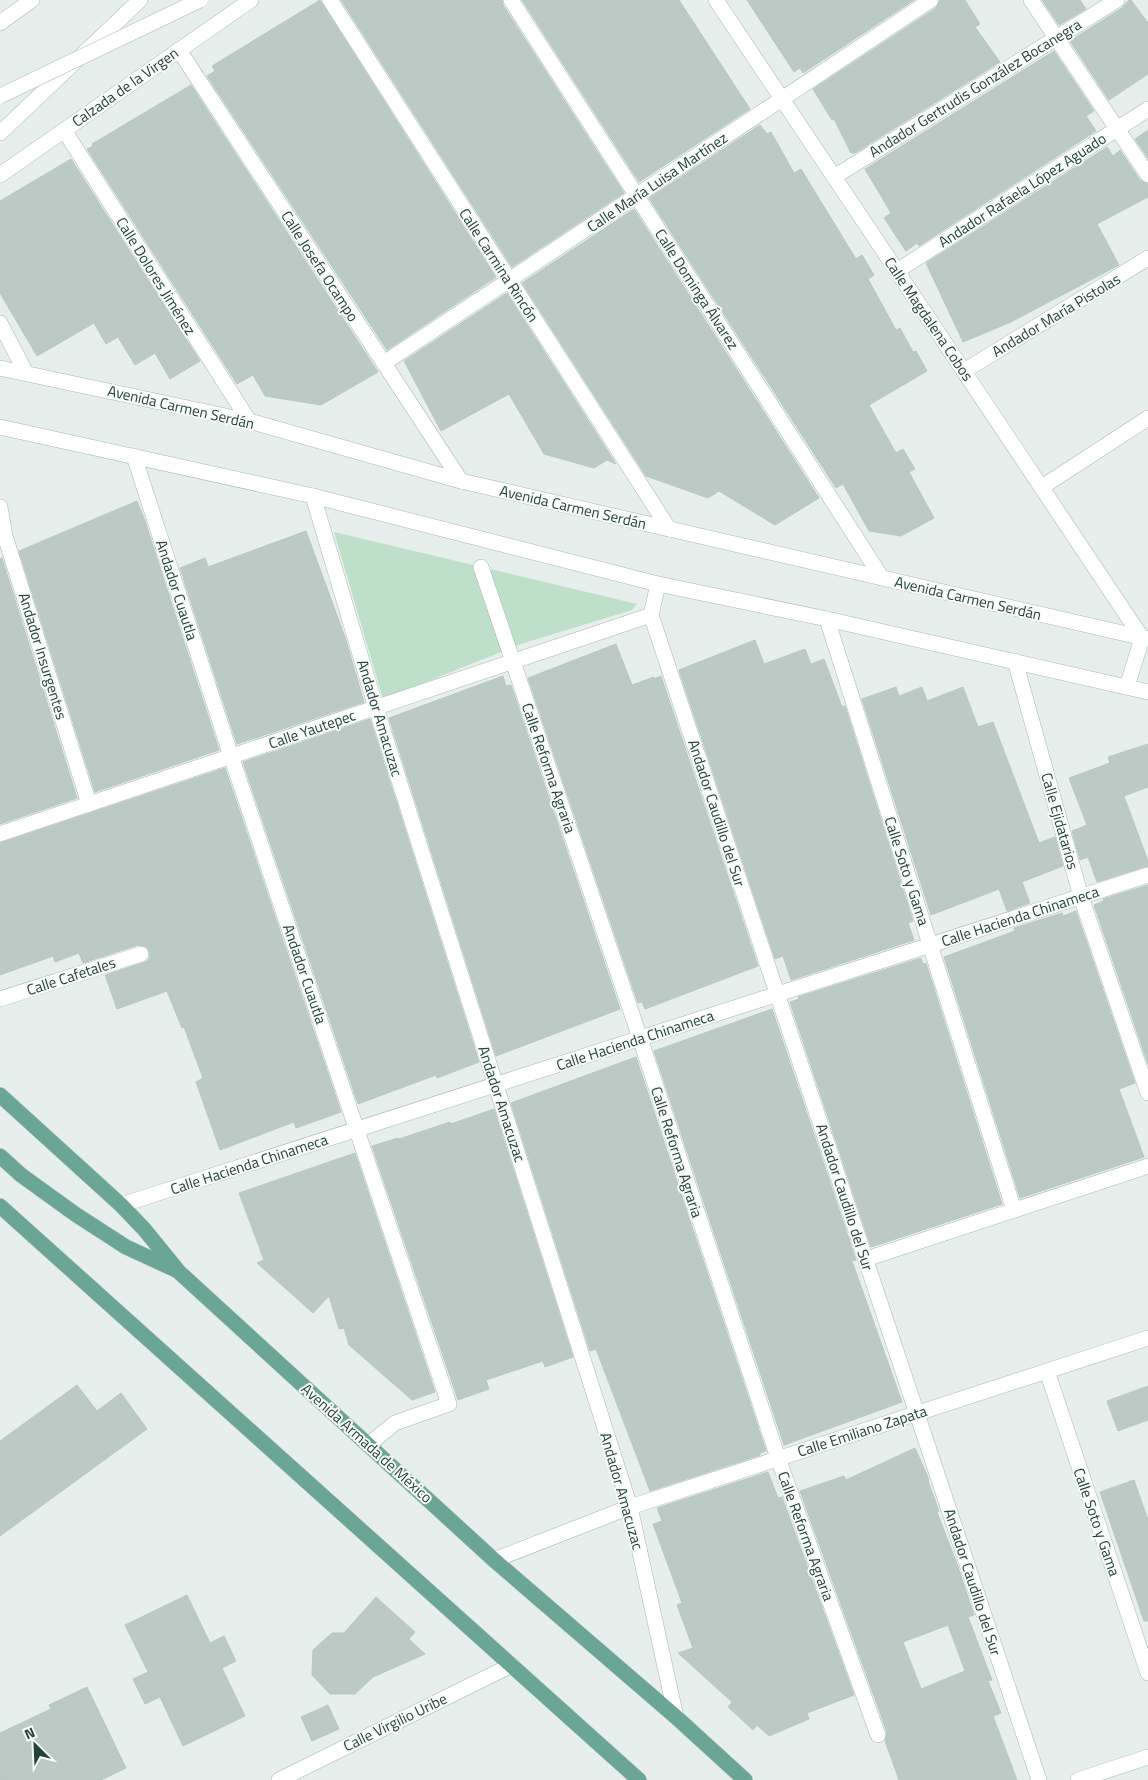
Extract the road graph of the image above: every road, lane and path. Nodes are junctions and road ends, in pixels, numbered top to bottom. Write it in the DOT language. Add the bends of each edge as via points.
graph roads {
  1 [pos="32,0"];
  2 [pos="140,0"];
  3 [pos="200,0"];
  4 [pos="251,0"];
  5 [pos="330,0"];
  6 [pos="511,0"];
  7 [pos="716,0"];
  8 [pos="931,0"];
  9 [pos="1031,0"];
  10 [pos="1117,0"];
  11 [pos="0,22"];
  12 [pos="1056,38"];
  13 [pos="179,50"];
  14 [pos="0,96"];
  15 [pos="782,99"];
  16 [pos="1148,109"];
  17 [pos="1117,129"];
  18 [pos="64,130"];
  19 [pos="0,133"];
  20 [pos="0,175"];
  21 [pos="1148,175"];
  22 [pos="834,177"];
  23 [pos="637,196"];
  24 [pos="1148,258"];
  25 [pos="897,271"];
  26 [pos="509,280"];
  27 [pos="0,323"];
  28 [pos="384,363"];
  29 [pos="0,368"];
  30 [pos="964,371"];
  31 [pos="26,373"];
  32 [pos="1148,418"];
  33 [pos="249,422"];
  34 [pos="0,426"];
  35 [pos="134,456"];
  36 [pos="461,481"];
  37 [pos="1042,487"];
  38 [pos="313,496"];
  39 [pos="0,507"];
  40 [pos="669,529"];
  41 [pos="481,567"];
  42 [pos="882,578"];
  43 [pos="658,584"];
  44 [pos="651,615"];
  45 [pos="827,618"];
  46 [pos="1145,638"];
  47 [pos="1015,660"];
  48 [pos="513,661"];
  49 [pos="1127,687"];
  50 [pos="1148,692"];
  51 [pos="376,708"];
  52 [pos="231,756"];
  53 [pos="88,804"];
  54 [pos="0,834"];
  55 [pos="1148,875"];
  56 [pos="1082,896"];
  57 [pos="930,945"];
  58 [pos="141,954"];
  59 [pos="778,994"];
  60 [pos="0,999"];
  61 [pos="640,1038"];
  62 [pos="496,1085"];
  63 [pos="1148,1093"];
  64 [pos="0,1095"];
  65 [pos="357,1129"];
  66 [pos="0,1156"];
  67 [pos="1148,1166"];
  68 [pos="121,1205"];
  69 [pos="0,1206"];
  70 [pos="1014,1210"];
  71 [pos="866,1259"];
  72 [pos="179,1272"];
  73 [pos="1148,1338"];
  74 [pos="1047,1371"];
  75 [pos="917,1413"];
  76 [pos="368,1445"];
  77 [pos="778,1458"];
  78 [pos="630,1507"];
  79 [pos="494,1560"];
  80 [pos="512,1665"];
  81 [pos="1148,1673"];
  82 [pos="676,1717"];
  83 [pos="878,1735"];
  84 [pos="1148,1756"];
  85 [pos="279,1780"];
  86 [pos="639,1780"];
  87 [pos="744,1780"];
  88 [pos="1039,1780"];
  89 [pos="1078,1780"];
  1 -- 11 [label="street"];
  2 -- 19 [label="street"];
  3 -- 14 [label="street, bridge"];
  4 -- 13 [label="street, Calzada de la Virgen"];
  5 -- 26 [label="street, Calle Carmina Rincón"];
  6 -- 23 [label="street, Calle Dominga Álvarez"];
  7 -- 15 [label="street, Calle Magdalena Cobos"];
  8 -- 15 [label="street, Calle María Luisa Martínez"];
  9 -- 12 [label="street"];
  10 -- 12 [label="street, Andador Gertrudis González Bocanegra"];
  12 -- 17 [label="street"];
  12 -- 22 [label="street, Andador Gertrudis González Bocanegra"];
  13 -- 18 [label="street, Calzada de la Virgen"];
  13 -- 28 [label="street, Calle Josefa Ocampo"];
  15 -- 22 [label="street, Calle Magdalena Cobos"];
  15 -- 23 [label="street, Calle María Luisa Martínez"];
  16 -- 17 [label="street, Andador Rafaela López Aguado"];
  17 -- 21 [label="street"];
  17 -- 25 [label="street, Andador Rafaela López Aguado"];
  18 -- 20 [label="street, Calzada de la Virgen"];
  18 -- 33 [label="street, Calle Dolores Jiménez"];
  22 -- 25 [label="street, Calle Magdalena Cobos"];
  23 -- 26 [label="street, Calle María Luisa Martínez"];
  23 -- 42 [label="street, Calle Dominga Álvarez"];
  24 -- 30 [label="street, Andador María Pistolas"];
  25 -- 30 [label="street, Calle Magdalena Cobos"];
  26 -- 28 [label="street, Calle María Luisa Martínez"];
  26 -- 40 [label="street, Calle Carmina Rincón"];
  27 -- 31 [label="street"];
  28 -- 36 [label="street, Calle Josefa Ocampo"];
  29 -- 31 [label="street, Avenida Carmen Serdán"];
  30 -- 37 [label="street, Calle Magdalena Cobos"];
  31 -- 33 [label="street, Avenida Carmen Serdán"];
  32 -- 37 [label="street"];
  33 -- 36 [label="street, Avenida Carmen Serdán"];
  34 -- 35 [label="street"];
  35 -- 38 [label="street"];
  35 -- 52 [label="street, Andador Cuautla"];
  36 -- 40 [label="street, Avenida Carmen Serdán"];
  37 -- 46 [label="street, Calle Magdalena Cobos"];
  38 -- 43 [label="street"];
  38 -- 51 [label="street, Andador Amacuzac"];
  39 -- 53 [label="street, Andador Insurgentes" via="5,536"];
  40 -- 42 [label="street, Avenida Carmen Serdán"];
  41 -- 48 [label="street, Calle Reforma Agraria"];
  42 -- 46 [label="street, Avenida Carmen Serdán"];
  43 -- 44 [label="street"];
  43 -- 45 [label="street"];
  44 -- 48 [label="street, Calle Yautepec"];
  44 -- 59 [label="street, Andador Caudillo del Sur"];
  45 -- 47 [label="street"];
  45 -- 57 [label="street, Calle Soto y Gama"];
  46 -- 49 [label="street"];
  47 -- 49 [label="street"];
  47 -- 56 [label="street, Calle Ejidatarios"];
  48 -- 51 [label="street, Calle Yautepec"];
  48 -- 61 [label="street, Calle Reforma Agraria"];
  49 -- 50 [label="street"];
  51 -- 52 [label="street, Calle Yautepec"];
  51 -- 62 [label="street, Andador Amacuzac"];
  52 -- 53 [label="street, Calle Yautepec"];
  52 -- 65 [label="street, Andador Cuautla"];
  53 -- 54 [label="street, Calle Yautepec"];
  55 -- 56 [label="street, Calle Hacienda Chinameca"];
  56 -- 57 [label="street, Calle Hacienda Chinameca"];
  56 -- 63 [label="street, Calle Ejidatarios"];
  57 -- 59 [label="street, Calle Hacienda Chinameca"];
  57 -- 70 [label="street, Calle Soto y Gama"];
  58 -- 60 [label="street, Calle Cafetales"];
  59 -- 61 [label="street, Calle Hacienda Chinameca"];
  59 -- 71 [label="street, Andador Caudillo del Sur"];
  61 -- 62 [label="street, Calle Hacienda Chinameca"];
  61 -- 77 [label="street, Calle Reforma Agraria"];
  62 -- 65 [label="street, Calle Hacienda Chinameca"];
  62 -- 78 [label="street, Andador Amacuzac"];
  64 -- 68 [label="main road, Avenida Armada de México"];
  65 -- 68 [label="street, Calle Hacienda Chinameca"];
  65 -- 76 [label="street, Andador Cuautla" via="449,1404 395,1423"];
  66 -- 72 [label="main road" via="75,1214 126,1247"];
  67 -- 70 [label="street"];
  68 -- 72 [label="main road, Avenida Armada de México"];
  69 -- 80 [label="main road"];
  70 -- 71 [label="street"];
  71 -- 75 [label="street, Andador Caudillo del Sur"];
  72 -- 76 [label="main road, Avenida Armada de México"];
  73 -- 74 [label="street, Calle Emiliano Zapata"];
  74 -- 75 [label="street, Calle Emiliano Zapata"];
  74 -- 81 [label="street, Calle Soto y Gama"];
  75 -- 77 [label="street, Calle Emiliano Zapata"];
  75 -- 88 [label="street, Andador Caudillo del Sur"];
  76 -- 79 [label="main road, Avenida Armada de México"];
  77 -- 78 [label="street, Calle Emiliano Zapata"];
  77 -- 83 [label="street, Calle Reforma Agraria"];
  78 -- 79 [label="street, Calle Emiliano Zapata"];
  78 -- 82 [label="street, Andador Amacuzac"];
  79 -- 82 [label="main road, Avenida Armada de México"];
  80 -- 85 [label="street, Calle Virgilio Uribe"];
  80 -- 86 [label="main road"];
  82 -- 87 [label="main road, Avenida Armada de México"];
  84 -- 89 [label="street"];
}
